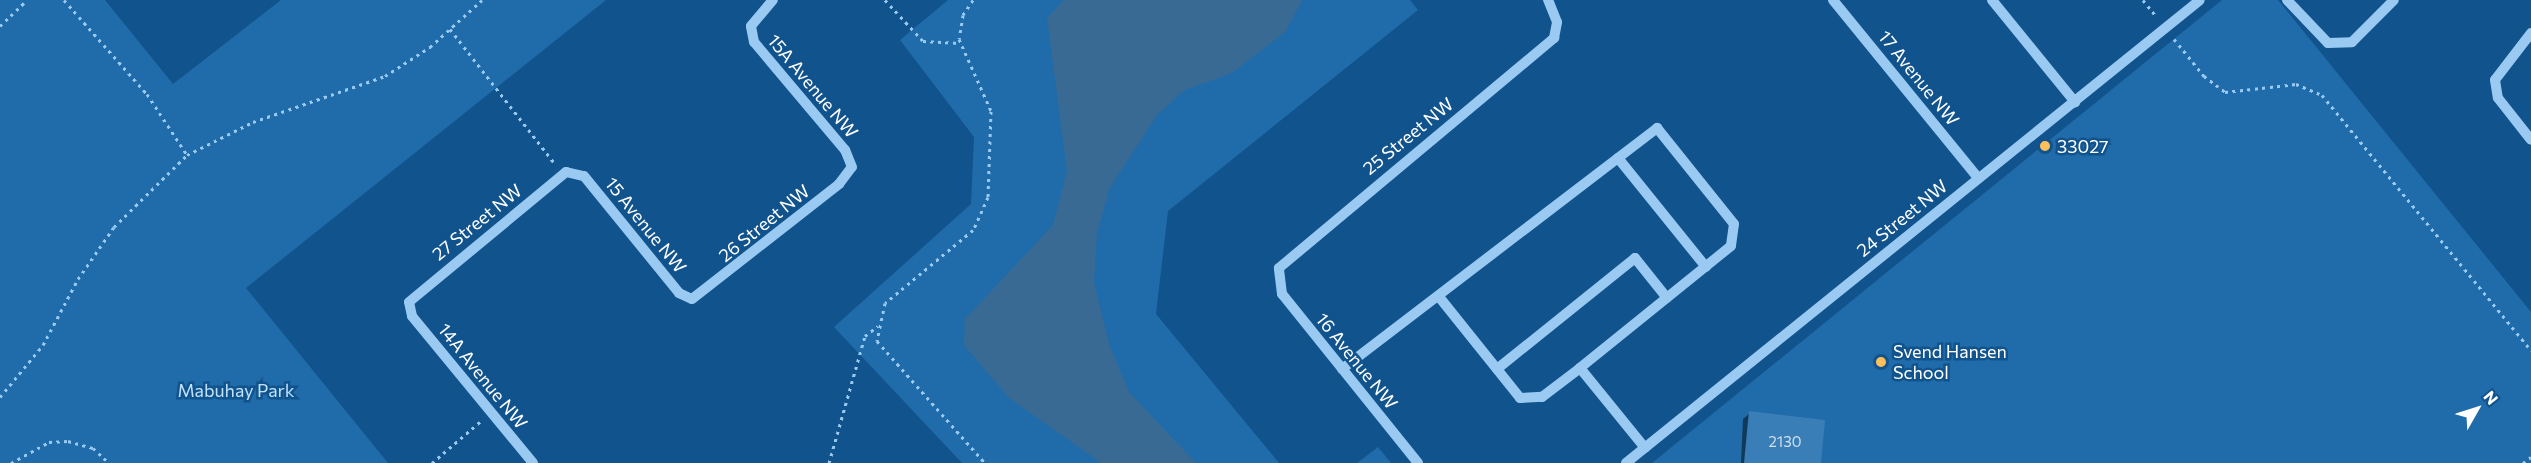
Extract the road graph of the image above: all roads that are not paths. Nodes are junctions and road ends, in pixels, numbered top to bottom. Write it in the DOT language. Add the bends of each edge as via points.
graph roads {
  1 [pos="773,0"];
  2 [pos="1548,0"];
  3 [pos="1833,0"];
  4 [pos="1992,0"];
  5 [pos="2200,0"];
  6 [pos="2287,0"];
  7 [pos="2394,0"];
  8 [pos="2531,33"];
  9 [pos="2075,102"];
  10 [pos="2531,140"];
  11 [pos="1618,158"];
  12 [pos="852,167"];
  13 [pos="575,171"];
  14 [pos="1978,178"];
  15 [pos="1706,267"];
  16 [pos="1277,276"];
  17 [pos="1440,298"];
  18 [pos="1667,298"];
  19 [pos="692,299"];
  20 [pos="408,308"];
  21 [pos="1581,368"];
  22 [pos="1342,369"];
  23 [pos="1497,369"];
  24 [pos="1645,448"];
  25 [pos="533,463"];
  26 [pos="1418,463"];
  27 [pos="1626,463"];
  1 -- 12 [label="street, 15A Avenue NW" via="751,26 754,42 845,150"];
  2 -- 16 [label="street, 25 Street NW" via="1557,22 1554,38 1286,256"];
  3 -- 14 [label="street, 17 Avenue NW"];
  4 -- 9 [label="street"];
  5 -- 9 [label="street, 24 Street NW"];
  6 -- 7 [label="street" via="2328,43 2352,42"];
  8 -- 10 [label="street" via="2494,80 2498,99"];
  9 -- 14 [label="street, 24 Street NW"];
  11 -- 15 [label="street"];
  11 -- 15 [label="street" via="1657,128 1664,136 1734,225 1731,246"];
  11 -- 17 [label="street"];
  12 -- 19 [label="street, 26 Street NW" via="839,184"];
  13 -- 19 [label="street, 15 Avenue NW" via="592,185 680,293"];
  13 -- 20 [label="street, 27 Street NW" via="562,175 413,296"];
  14 -- 24 [label="street, 24 Street NW"];
  15 -- 18 [label="street"];
  16 -- 22 [label="street, 16 Avenue NW" via="1282,294"];
  17 -- 22 [label="street"];
  17 -- 23 [label="street"];
  18 -- 21 [label="street"];
  18 -- 23 [label="street" via="1635,258"];
  20 -- 25 [label="street, 14A Avenue NW"];
  21 -- 23 [label="street" via="1542,397 1520,398"];
  21 -- 24 [label="street"];
  22 -- 26 [label="street, 16 Avenue NW"];
  24 -- 27 [label="street, 24 Street NW"];
}
